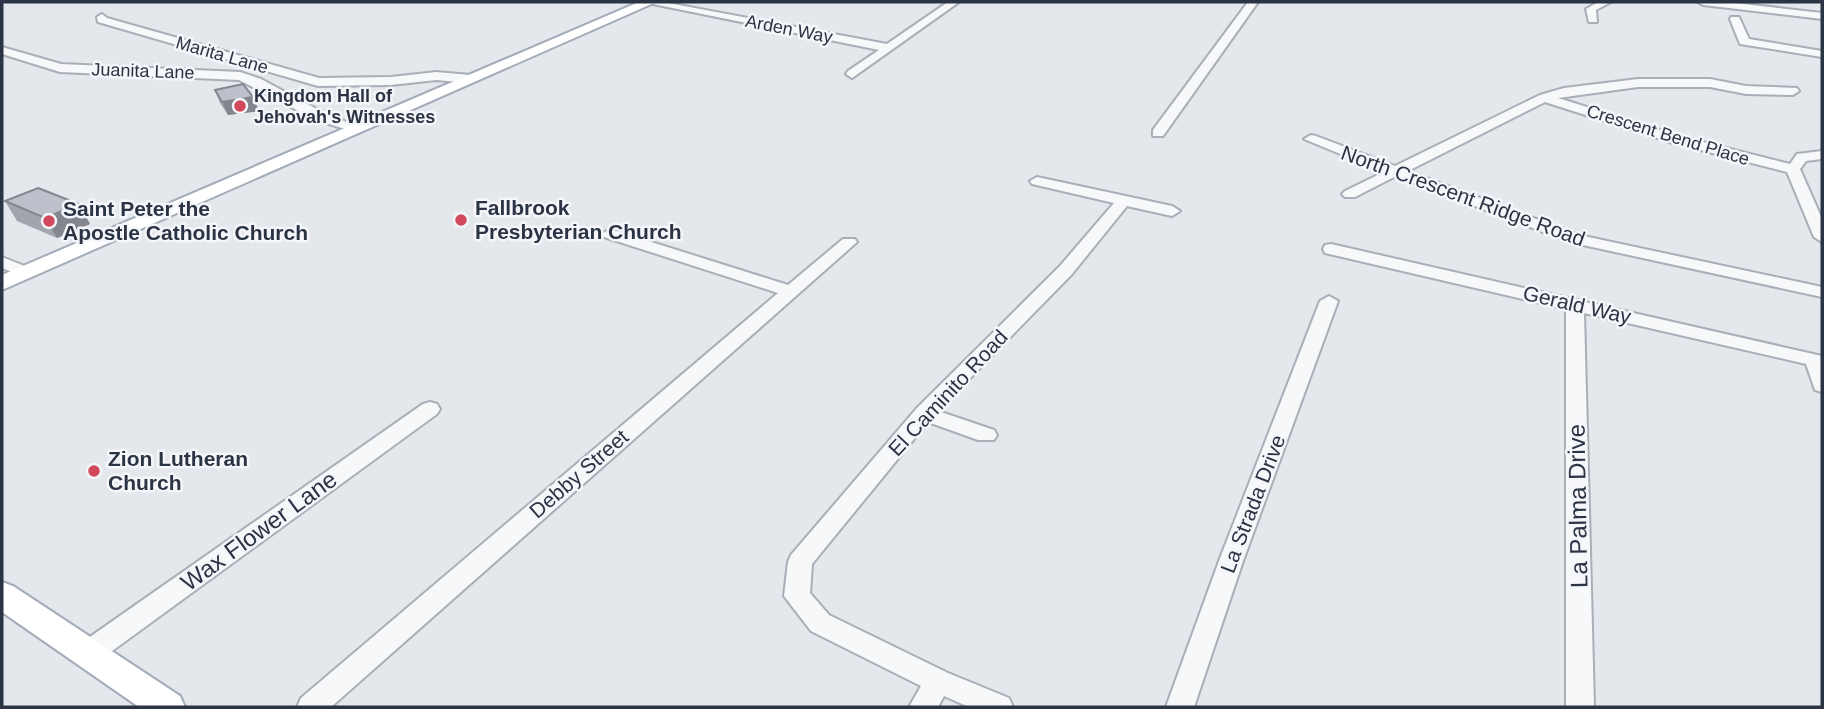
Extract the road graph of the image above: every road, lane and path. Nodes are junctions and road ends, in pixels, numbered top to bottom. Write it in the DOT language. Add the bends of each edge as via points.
graph roads {
  1 [pos="649,2"];
  2 [pos="954,2"];
  3 [pos="1253,2"];
  4 [pos="1606,2"];
  5 [pos="1703,2"];
  6 [pos="1822,16"];
  7 [pos="102,17"];
  8 [pos="1735,19"];
  9 [pos="1593,20"];
  10 [pos="888,48"];
  11 [pos="2,50"];
  12 [pos="1822,54"];
  13 [pos="852,74"];
  14 [pos="471,79"];
  15 [pos="1710,83"];
  16 [pos="1544,97"];
  17 [pos="358,129"];
  18 [pos="1158,133"];
  19 [pos="1311,139"];
  20 [pos="1822,155"];
  21 [pos="1793,169"];
  22 [pos="1394,172"];
  23 [pos="1037,181"];
  24 [pos="1350,194"];
  25 [pos="1123,201"];
  26 [pos="1172,211"];
  27 [pos="610,234"];
  28 [pos="1822,237"];
  29 [pos="849,242"];
  30 [pos="1331,249"];
  31 [pos="2,261"];
  32 [pos="26,273"];
  33 [pos="2,283"];
  34 [pos="792,292"];
  35 [pos="1822,292"];
  36 [pos="1329,301"];
  37 [pos="1575,304"];
  38 [pos="1818,361"];
  39 [pos="1822,386"];
  40 [pos="430,409"];
  41 [pos="924,413"];
  42 [pos="986,435"];
  43 [pos="2,595"];
  44 [pos="87,654"];
  45 [pos="938,681"];
  46 [pos="167,707"];
  47 [pos="311,707"];
  48 [pos="923,707"];
  49 [pos="999,707"];
  50 [pos="1180,707"];
  51 [pos="1580,707"];
  1 -- 10 [label="street, Arden Way"];
  1 -- 14 [label="main road"];
  2 -- 10 [label="street"];
  3 -- 18 [label="street"];
  4 -- 9 [label="street" via="1591,9"];
  5 -- 6 [label="street"];
  7 -- 14 [label="street, Marita Lane" via="318,82 436,76"];
  8 -- 12 [label="street" via="1744,42"];
  10 -- 13 [label="street"];
  11 -- 17 [label="street, Juanita Lane" via="60,68 240,76 321,117"];
  14 -- 17 [label="main road"];
  15 -- 15 [label="street" via="1776,81 1794,88 1746,90"];
  15 -- 16 [label="street" via="1607,85"];
  16 -- 21 [label="street, Crescent Bend Place" via="1678,140"];
  16 -- 22 [label="street"];
  17 -- 32 [label="main road"];
  19 -- 22 [label="street, North Crescent Ridge Road"];
  20 -- 21 [label="street" via="1801,157"];
  21 -- 28 [label="street"];
  22 -- 24 [label="street"];
  22 -- 35 [label="street, North Crescent Ridge Road" via="1575,239"];
  23 -- 25 [label="street"];
  25 -- 26 [label="street"];
  25 -- 41 [label="street, El Caminito Road" via="1066,270"];
  27 -- 34 [label="street"];
  29 -- 34 [label="street, Debby Street"];
  30 -- 37 [label="street, Gerald Way"];
  31 -- 32 [label="street"];
  32 -- 33 [label="main road"];
  34 -- 47 [label="street, Debby Street"];
  36 -- 50 [label="street, La Strada Drive"];
  37 -- 38 [label="street, Gerald Way"];
  37 -- 51 [label="street, La Palma Drive"];
  38 -- 39 [label="street"];
  40 -- 44 [label="street, Wax Flower Lane"];
  41 -- 42 [label="street"];
  41 -- 45 [label="street, El Caminito Road" via="800,562 797,596 820,623"];
  43 -- 44 [label="main road"];
  44 -- 46 [label="main road"];
  45 -- 48 [label="street"];
  45 -- 49 [label="street"];
}
